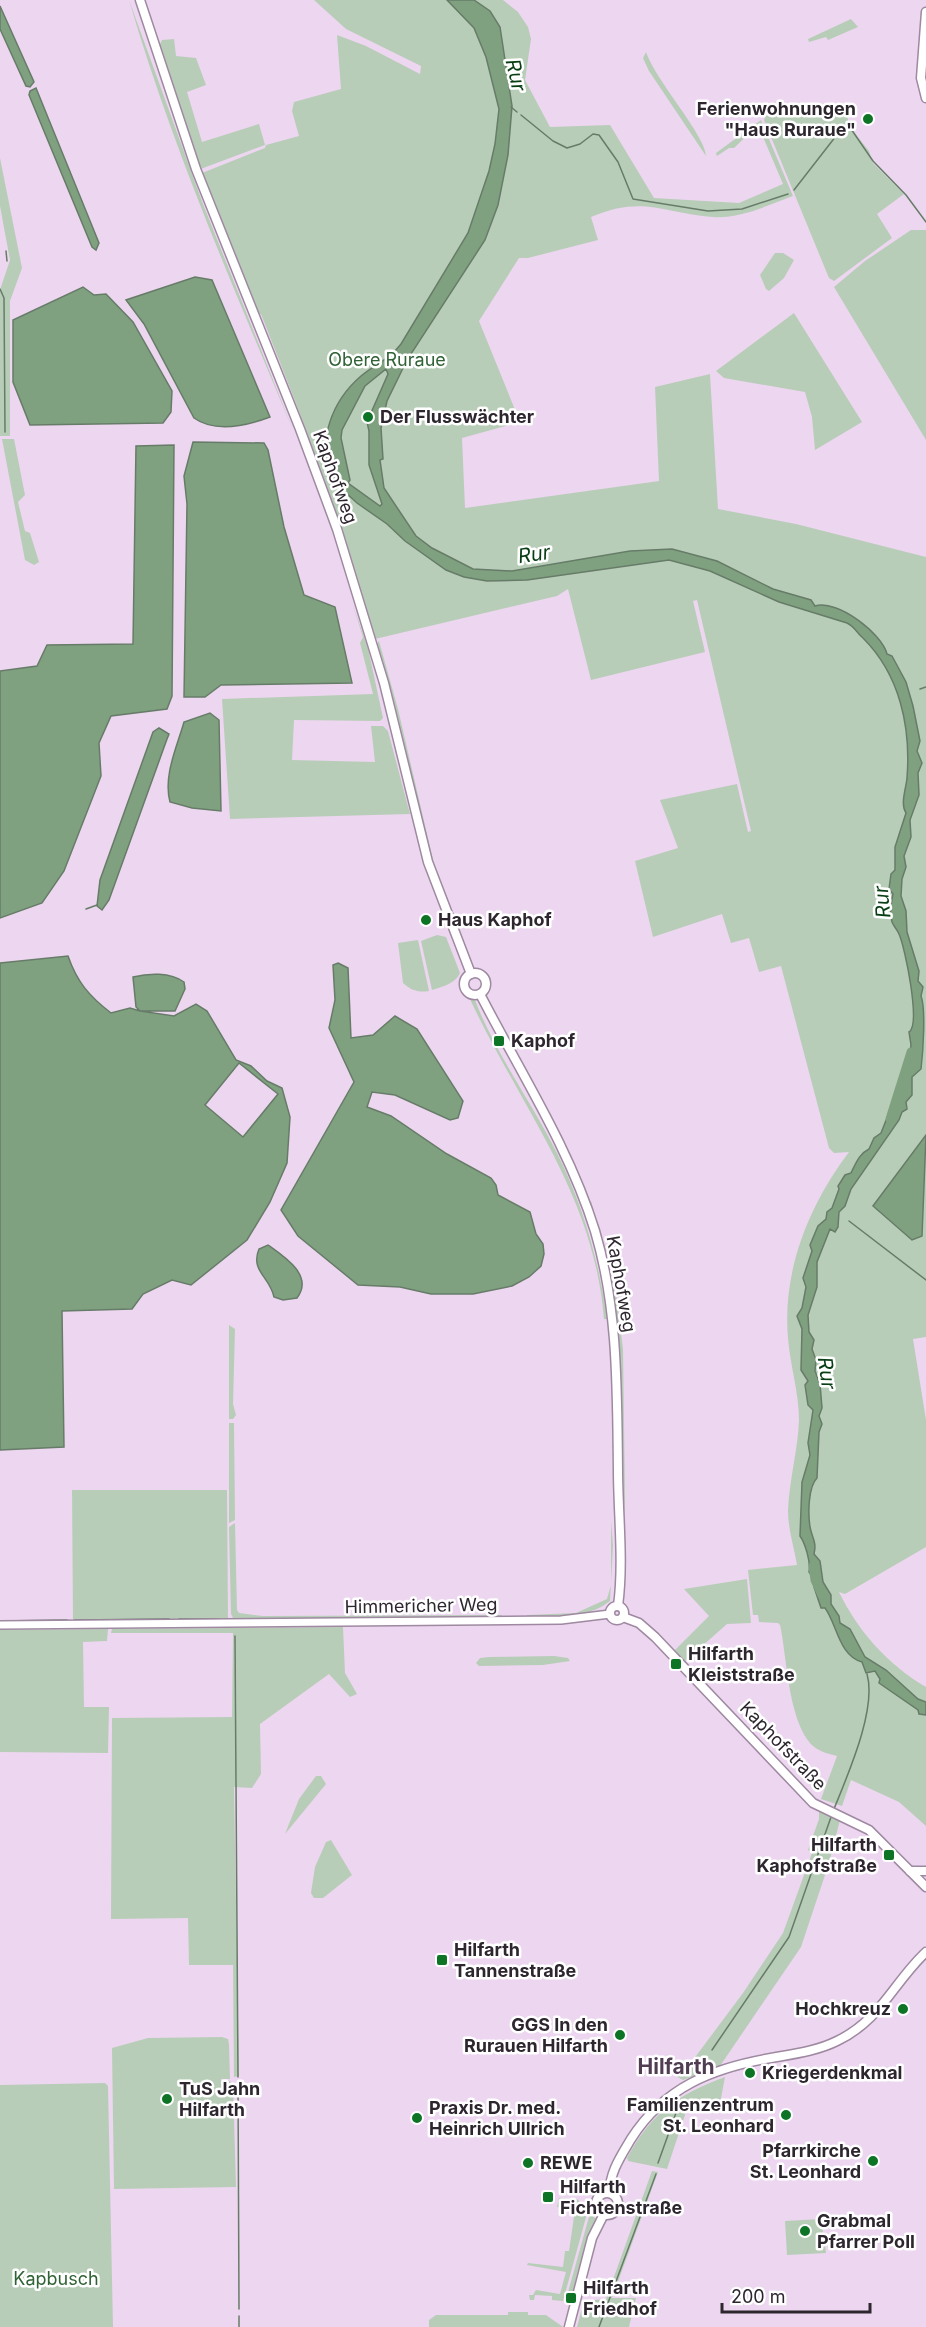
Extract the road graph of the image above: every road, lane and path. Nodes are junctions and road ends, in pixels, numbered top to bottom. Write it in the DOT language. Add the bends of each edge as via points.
graph roads {
  1 [pos="140,0"];
  2 [pos="926,12"];
  3 [pos="926,98"];
  4 [pos="471,974"];
  5 [pos="480,994"];
  6 [pos="618,1606"];
  7 [pos="610,1614"];
  8 [pos="623,1617"];
  9 [pos="0,1625"];
  10 [pos="910,1871"];
  11 [pos="926,1871"];
  12 [pos="926,1887"];
  13 [pos="926,1952"];
  14 [pos="610,2193"];
  15 [pos="604,2214"];
  16 [pos="569,2327"];
  1 -- 4 [label="main road, Kaphofweg" via="196,169 337,529 384,683 428,862"];
  2 -- 3 [label="main road" via="921,78"];
  4 -- 5 [label="main road, Kaphofweg" via="479,974 485,980"];
  4 -- 5 [label="main road, Kaphofweg" via="465,980 466,989 470,994"];
  5 -- 6 [label="main road, Kaphofweg" via="569,1164 602,1259 616,1362"];
  6 -- 7 [label="main road"];
  6 -- 8 [label="main road" via="624,1610"];
  7 -- 8 [label="main road" via="616,1621"];
  7 -- 9 [label="street, Himmericher Weg" via="561,1620"];
  8 -- 10 [label="main road, Kaphofstraße" via="639,1623 654,1636 813,1803 869,1830"];
  10 -- 11 [label="main road"];
  10 -- 12 [label="main road, Kaphofstraße"];
  13 -- 14 [label="main road" via="880,2011 838,2041 805,2052 736,2064 692,2080 673,2092 632,2137 613,2173"];
  14 -- 15 [label="main road" via="601,2195 597,2201 598,2210"];
  14 -- 15 [label="main road" via="617,2199 618,2207"];
  15 -- 16 [label="main road" via="591,2238"];
}
